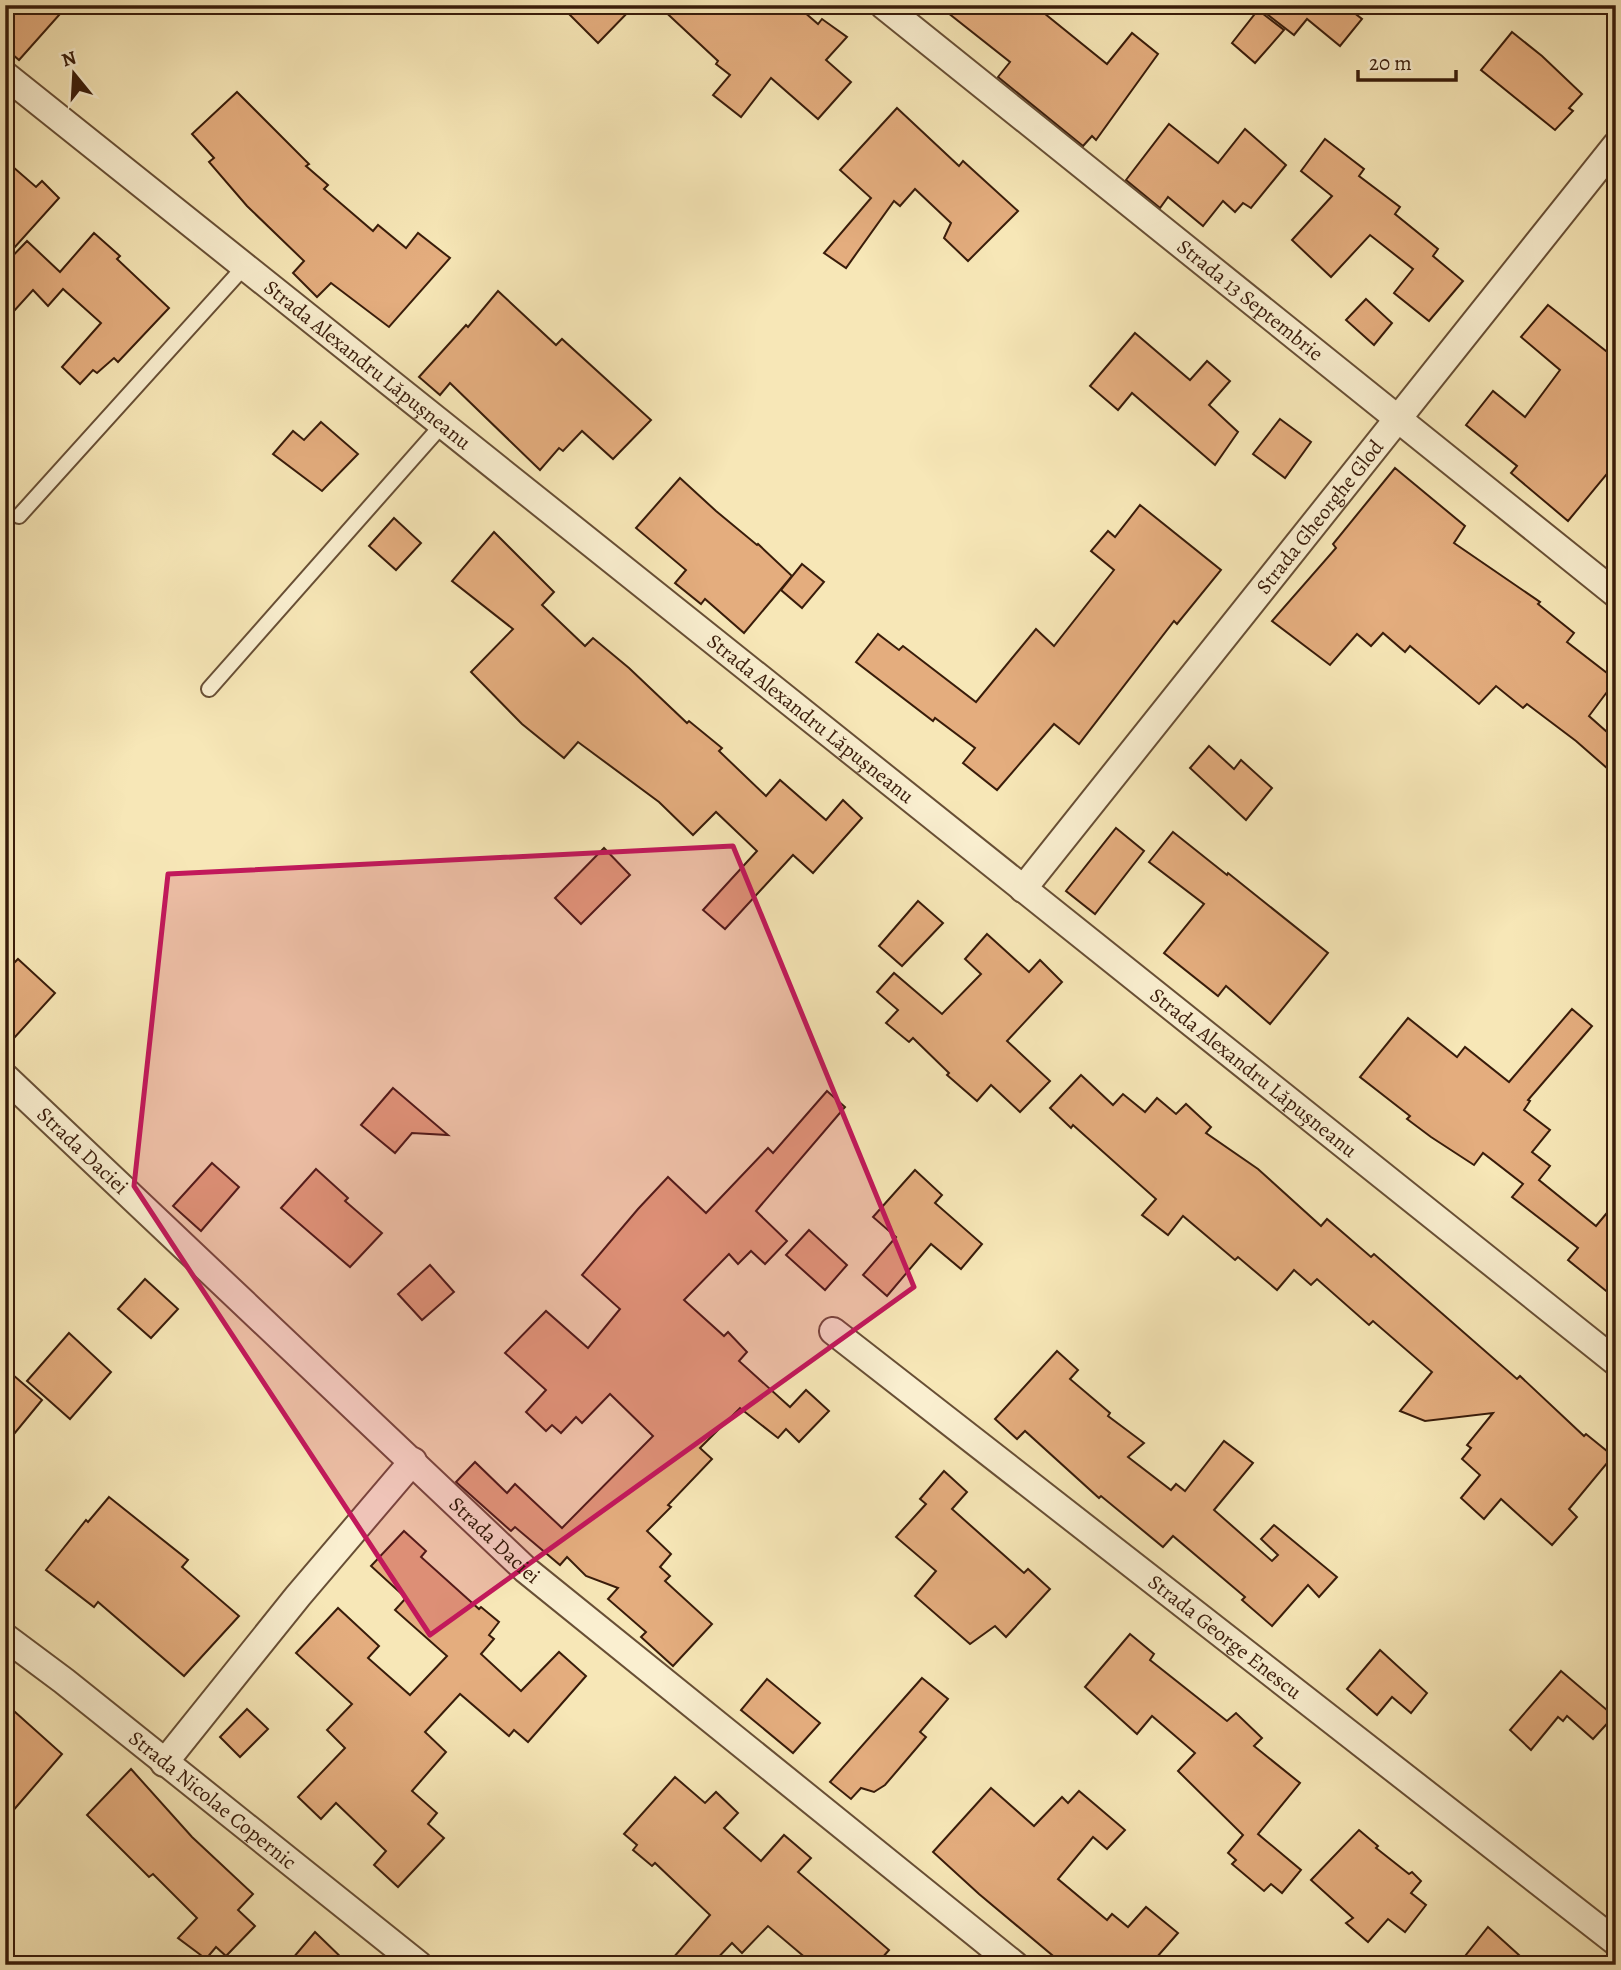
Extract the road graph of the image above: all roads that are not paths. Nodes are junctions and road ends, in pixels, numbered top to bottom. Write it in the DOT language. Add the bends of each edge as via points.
graph roads {
  1 [pos="883,5"];
  2 [pos="5,75"];
  3 [pos="1616,145"];
  4 [pos="244,267"];
  5 [pos="1398,419"];
  6 [pos="442,425"];
  7 [pos="19,516"];
  8 [pos="1616,594"];
  9 [pos="209,689"];
  10 [pos="1023,890"];
  11 [pos="5,1077"];
  12 [pos="833,1331"];
  13 [pos="1616,1362"];
  14 [pos="413,1461"];
  15 [pos="5,1637"];
  16 [pos="164,1763"];
  17 [pos="1616,1942"];
  18 [pos="419,1965"];
  19 [pos="1015,1965"];
  1 -- 5 [label="street, Strada 13 Septembrie"];
  2 -- 4 [label="street, Strada Alexandru Lăpușneanu"];
  3 -- 5 [label="street, Strada Gheorghe Glod"];
  4 -- 6 [label="street, Strada Alexandru Lăpușneanu"];
  4 -- 7 [label="lane"];
  5 -- 8 [label="street, Strada 13 Septembrie"];
  5 -- 10 [label="street, Strada Gheorghe Glod"];
  6 -- 9 [label="lane"];
  6 -- 10 [label="street, Strada Alexandru Lăpușneanu"];
  10 -- 13 [label="street, Strada Alexandru Lăpușneanu"];
  11 -- 14 [label="street, Strada Daciei"];
  12 -- 17 [label="street, Strada George Enescu"];
  14 -- 16 [label="street"];
  14 -- 19 [label="street, Strada Daciei" via="526,1570"];
  15 -- 16 [label="street, Strada Nicolae Copernic"];
  16 -- 18 [label="street, Strada Nicolae Copernic"];
}
